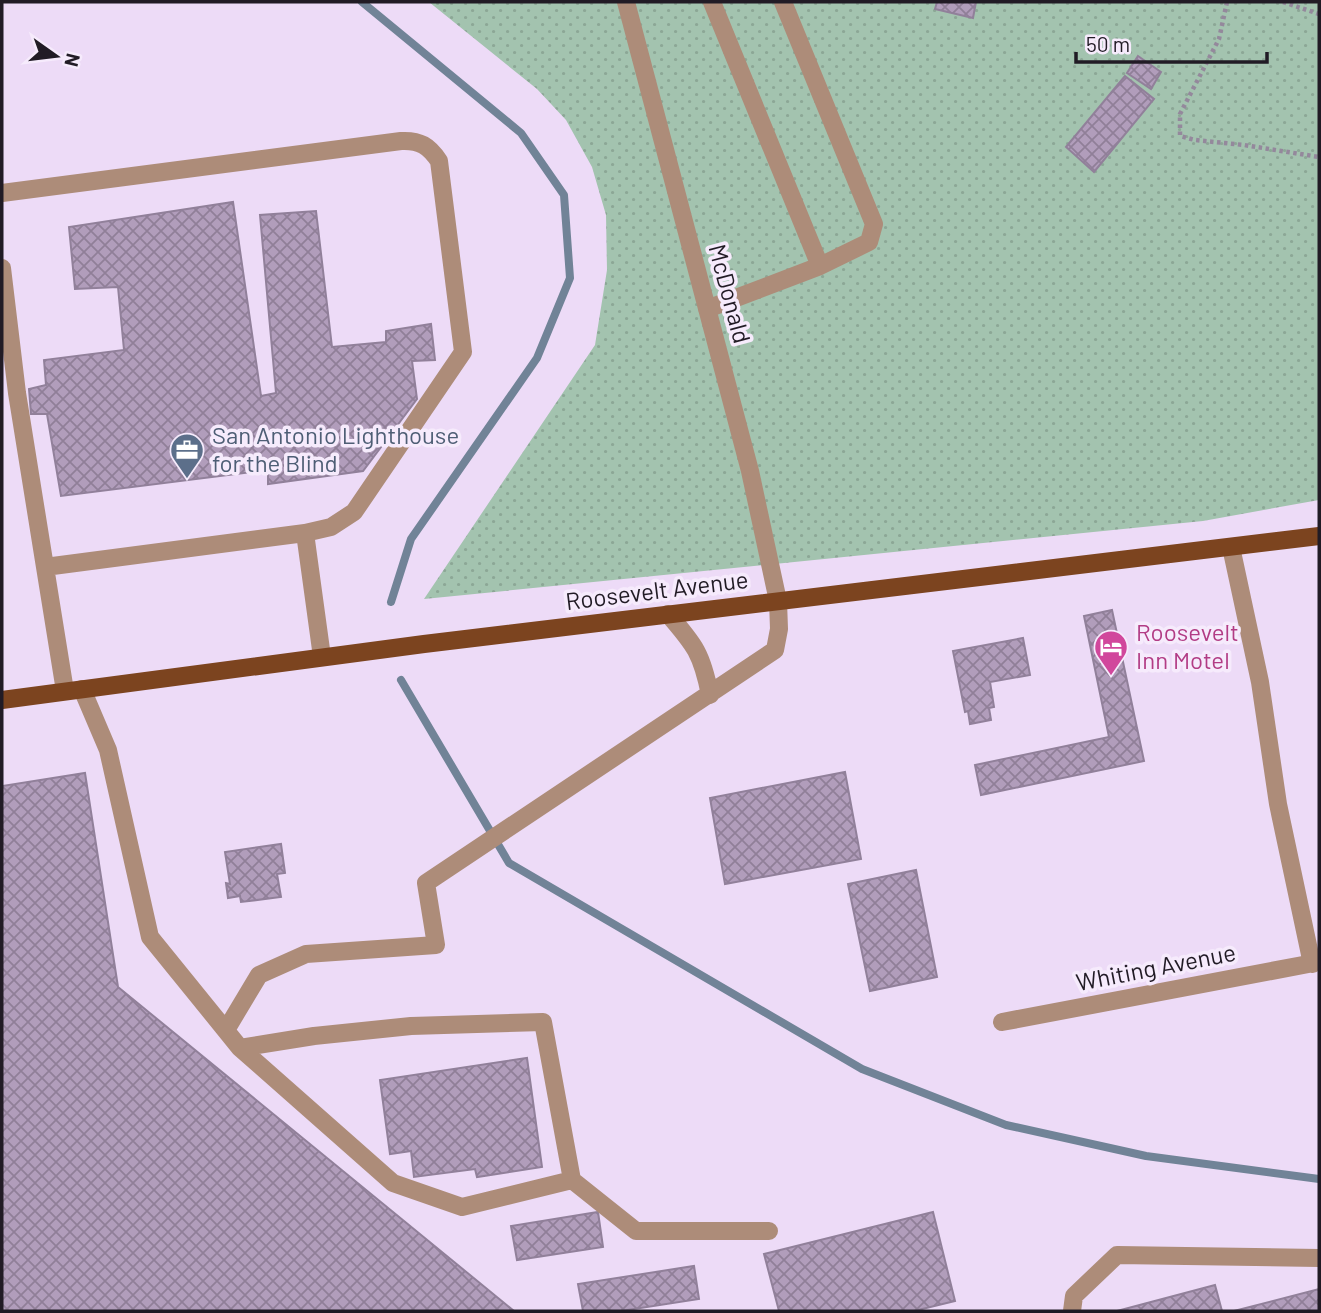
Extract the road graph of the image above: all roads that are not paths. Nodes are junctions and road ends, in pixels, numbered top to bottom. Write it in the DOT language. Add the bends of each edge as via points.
graph roads {
  1 [pos="626,2"];
  2 [pos="712,2"];
  3 [pos="783,2"];
  4 [pos="2,193"];
  5 [pos="820,266"];
  6 [pos="2,268"];
  7 [pos="707,309"];
  8 [pos="305,533"];
  9 [pos="1319,536"];
  10 [pos="1231,547"];
  11 [pos="45,567"];
  12 [pos="778,601"];
  13 [pos="668,614"];
  14 [pos="322,657"];
  15 [pos="74,690"];
  16 [pos="710,695"];
  17 [pos="2,700"];
  18 [pos="1316,963"];
  19 [pos="1002,1022"];
  20 [pos="226,1030"];
  21 [pos="240,1048"];
  22 [pos="572,1180"];
  23 [pos="769,1231"];
  24 [pos="1319,1258"];
  25 [pos="1072,1311"];
  1 -- 7 [label="street, McDonald"];
  2 -- 5 [label="street"];
  3 -- 5 [label="street" via="874,224 869,242"];
  4 -- 8 [label="street" via="401,141 415,140 434,152 439,161 463,352 354,512 331,527"];
  5 -- 7 [label="street"];
  6 -- 11 [label="street"];
  7 -- 12 [label="street, McDonald" via="750,471"];
  8 -- 11 [label="street"];
  8 -- 14 [label="street"];
  9 -- 10 [label="main road, Roosevelt Avenue"];
  10 -- 12 [label="main road, Roosevelt Avenue"];
  10 -- 18 [label="street" via="1260,682 1278,804"];
  11 -- 15 [label="street"];
  12 -- 13 [label="main road, Roosevelt Avenue"];
  12 -- 16 [label="street, McDonald" via="775,650"];
  13 -- 14 [label="main road, Roosevelt Avenue"];
  13 -- 16 [label="street" via="694,644"];
  14 -- 15 [label="main road, Roosevelt Avenue"];
  15 -- 17 [label="main road, Roosevelt Avenue"];
  15 -- 20 [label="street" via="108,750 150,937"];
  16 -- 20 [label="street" via="426,883 436,945 306,954 258,975"];
  18 -- 19 [label="street, Whiting Avenue"];
  20 -- 21 [label="street"];
  21 -- 22 [label="street" via="393,1183 462,1207"];
  21 -- 22 [label="street" via="411,1027 543,1022"];
  22 -- 23 [label="street" via="636,1231"];
  24 -- 25 [label="street" via="1117,1255 1073,1296"];
}
